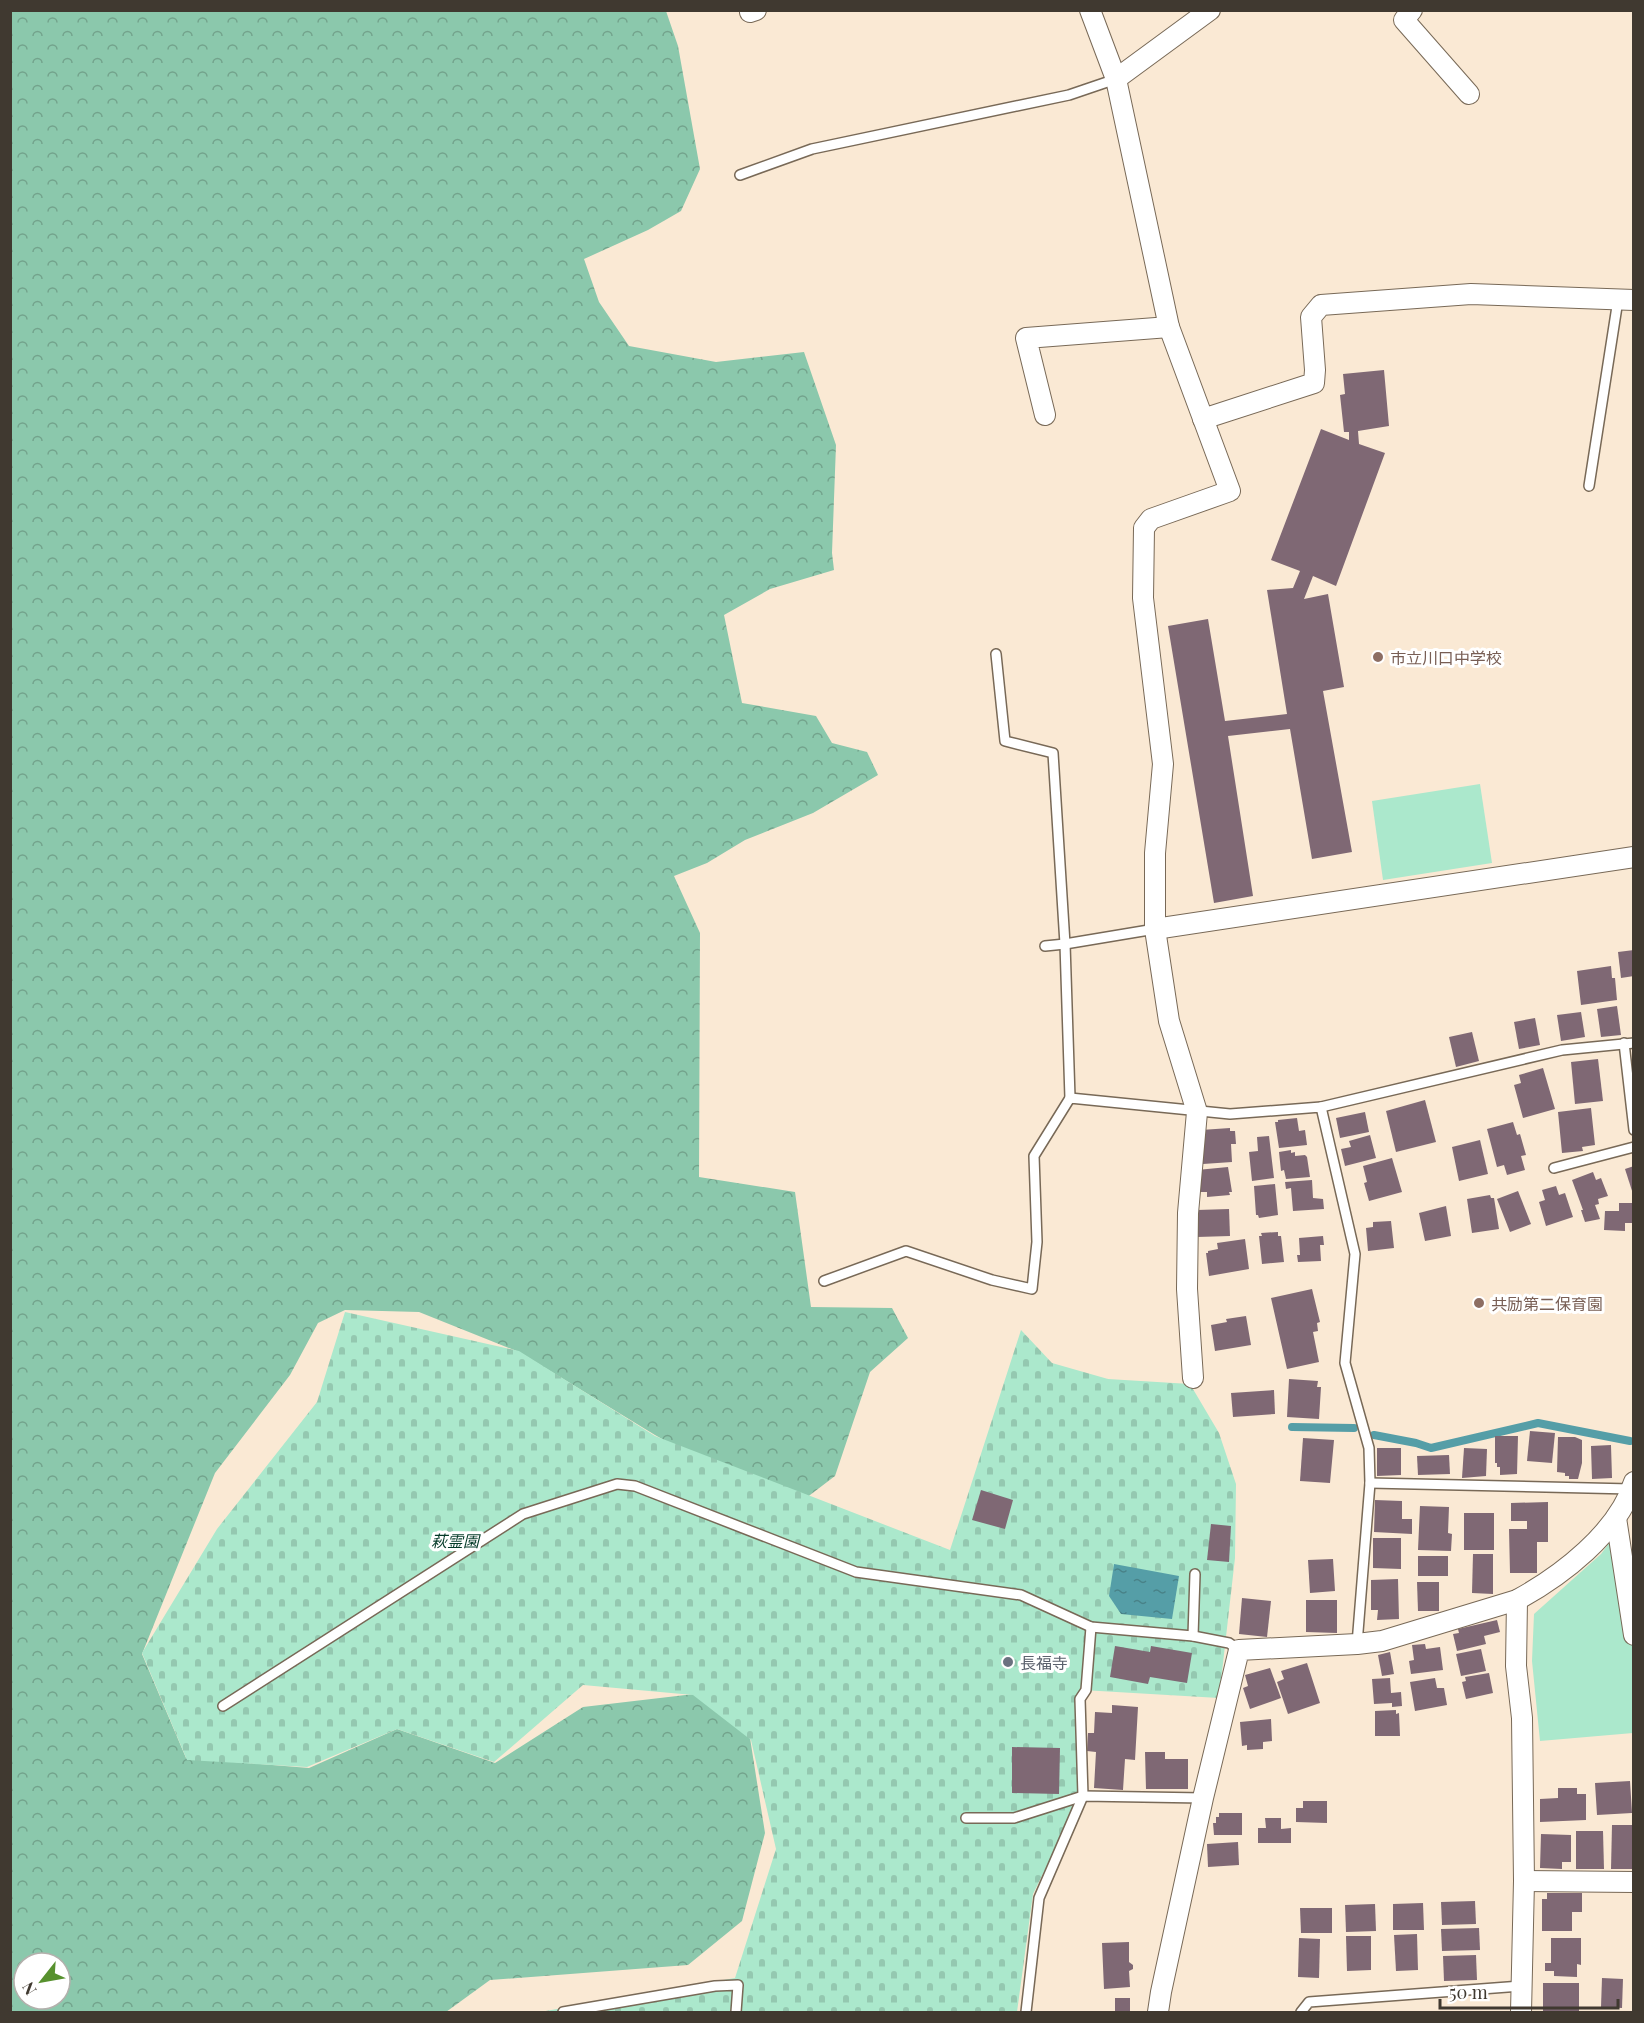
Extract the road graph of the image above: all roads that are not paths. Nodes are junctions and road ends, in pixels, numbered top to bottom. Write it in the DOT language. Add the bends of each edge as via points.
graph roads {
  1 [pos="1090,10"];
  2 [pos="1210,10"];
  3 [pos="1412,10"];
  4 [pos="1116,79"];
  5 [pos="1469,94"];
  6 [pos="740,175"];
  7 [pos="1626,300"];
  8 [pos="1169,327"];
  9 [pos="1045,415"];
  10 [pos="1203,419"];
  11 [pos="1589,486"];
  12 [pos="996,654"];
  13 [pos="1634,857"];
  14 [pos="1155,929"];
  15 [pos="1065,944"];
  16 [pos="1045,946"];
  17 [pos="1629,1043"];
  18 [pos="1070,1098"];
  19 [pos="1321,1107"];
  20 [pos="1197,1112"];
  21 [pos="1634,1130"];
  22 [pos="1634,1147"];
  23 [pos="1554,1168"];
  24 [pos="824,1281"];
  25 [pos="1193,1378"];
  26 [pos="1370,1483"];
  27 [pos="1632,1486"];
  28 [pos="1616,1518"];
  29 [pos="1195,1574"];
  30 [pos="1517,1600"];
  31 [pos="1091,1627"];
  32 [pos="1634,1635"];
  33 [pos="1193,1636"];
  34 [pos="1357,1644"];
  35 [pos="1239,1650"];
  36 [pos="223,1706"];
  37 [pos="1083,1796"];
  38 [pos="1203,1798"];
  39 [pos="966,1818"];
  40 [pos="1524,1881"];
  41 [pos="1634,1882"];
  42 [pos="1521,1986"];
  43 [pos="563,2013"];
  44 [pos="736,2013"];
  45 [pos="1026,2013"];
  46 [pos="1158,2013"];
  47 [pos="1301,2013"];
  48 [pos="1521,2013"];
  1 -- 4 [label="street"];
  2 -- 4 [label="street"];
  3 -- 5 [label="street" via="1404,20"];
  4 -- 6 [label="lane" via="1069,95 812,149"];
  4 -- 8 [label="street"];
  7 -- 10 [label="street" via="1472,294 1321,306 1311,317 1314,383"];
  7 -- 11 [label="lane"];
  8 -- 9 [label="street" via="1026,338"];
  8 -- 10 [label="street"];
  10 -- 14 [label="street" via="1230,491 1151,519 1144,528 1143,598 1163,764 1155,853"];
  12 -- 15 [label="lane" via="1005,741 1053,753"];
  13 -- 14 [label="street"];
  14 -- 15 [label="lane"];
  14 -- 20 [label="street" via="1169,1021"];
  15 -- 16 [label="lane"];
  15 -- 18 [label="lane"];
  17 -- 19 [label="lane" via="1562,1050"];
  17 -- 21 [label="lane"];
  18 -- 20 [label="lane"];
  18 -- 24 [label="lane" via="1034,1156 1037,1242 1032,1289 906,1251"];
  19 -- 20 [label="lane" via="1230,1114"];
  19 -- 26 [label="lane" via="1355,1254 1345,1363 1369,1448"];
  20 -- 25 [label="street" via="1188,1212 1187,1289"];
  22 -- 23 [label="lane"];
  26 -- 27 [label="lane"];
  26 -- 34 [label="lane"];
  27 -- 28 [label="street"];
  28 -- 30 [label="street" via="1590,1548"];
  28 -- 32 [label="street"];
  29 -- 33 [label="lane"];
  30 -- 34 [label="street" via="1382,1641"];
  30 -- 40 [label="street"];
  31 -- 33 [label="lane"];
  31 -- 36 [label="lane" via="1021,1595 856,1572 635,1486 617,1484 523,1514"];
  31 -- 37 [label="lane" via="1086,1690 1080,1699"];
  33 -- 35 [label="lane" via="1229,1643"];
  34 -- 35 [label="street"];
  35 -- 38 [label="street"];
  37 -- 38 [label="lane"];
  37 -- 39 [label="lane" via="1014,1818"];
  37 -- 45 [label="lane" via="1039,1898"];
  38 -- 46 [label="street"];
  40 -- 41 [label="street"];
  40 -- 42 [label="street"];
  42 -- 47 [label="lane" via="1309,2002"];
  42 -- 48 [label="street"];
  43 -- 44 [label="lane" via="738,1985"];
}
